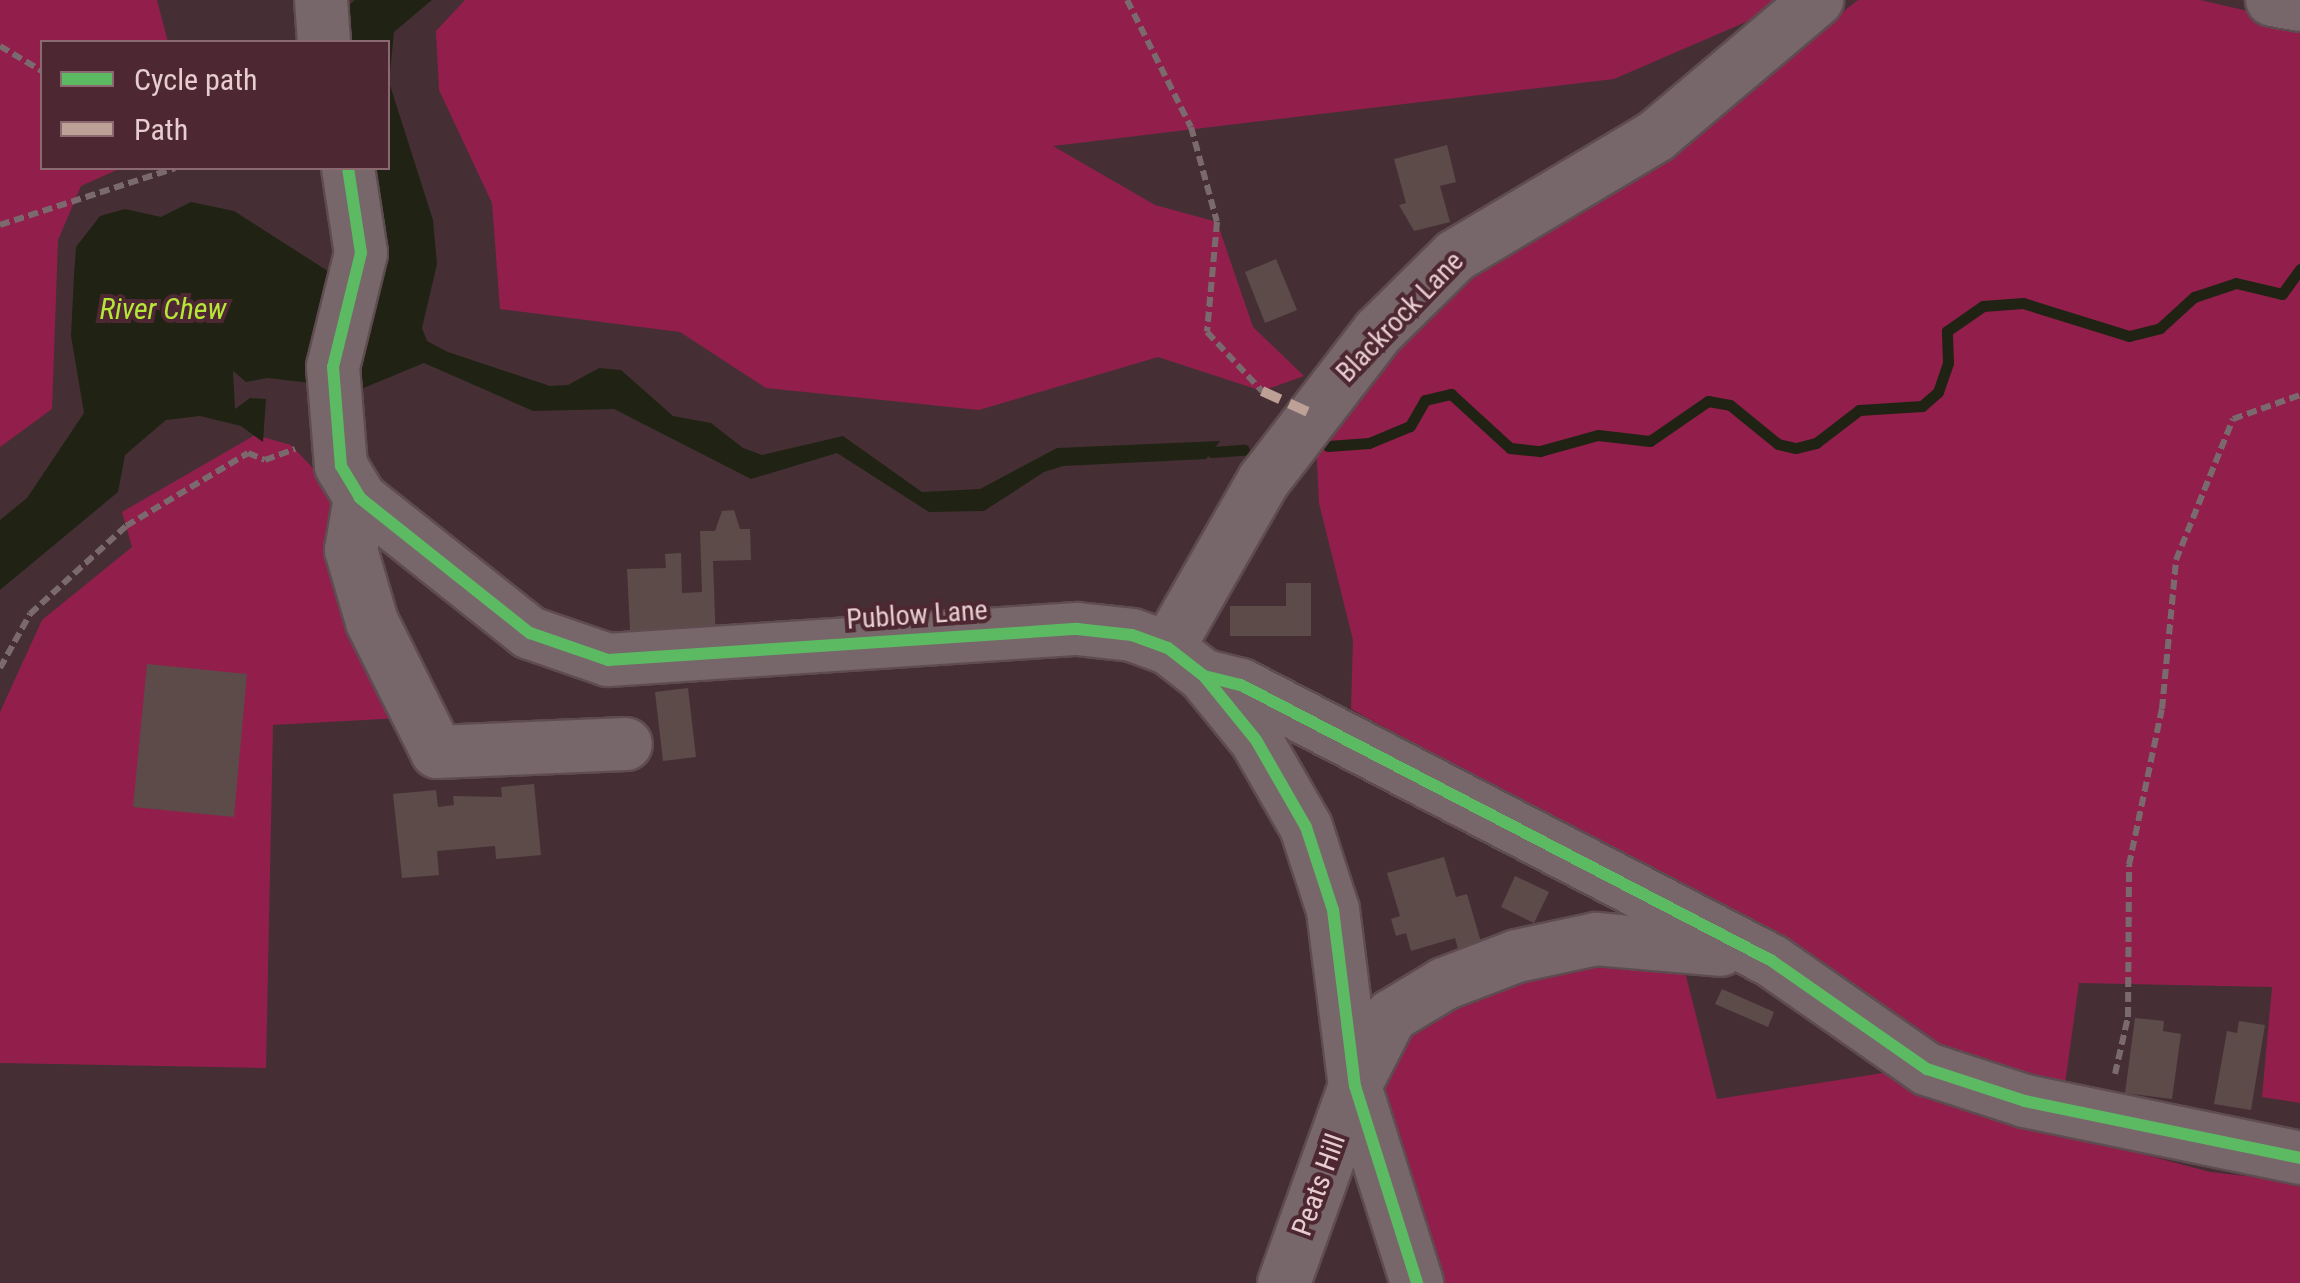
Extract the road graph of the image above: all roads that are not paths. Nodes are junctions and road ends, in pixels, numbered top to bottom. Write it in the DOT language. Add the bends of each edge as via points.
graph roads {
  1 [pos="320,0"];
  2 [pos="1817,0"];
  3 [pos="2272,0"];
  4 [pos="2300,5"];
  5 [pos="324,40"];
  6 [pos="348,170"];
  7 [pos="360,498"];
  8 [pos="1186,662"];
  9 [pos="626,744"];
  10 [pos="1772,961"];
  11 [pos="1355,1086"];
  12 [pos="2300,1158"];
  13 [pos="1284,1283"];
  14 [pos="1418,1283"];
  1 -- 5 [label="street"];
  2 -- 8 [label="street, Blackrock Lane" via="1656,136 1455,256 1390,319 1264,480"];
  3 -- 4 [label="street"];
  6 -- 7 [label="street, Publow Lane" via="361,252 333,367 334,436 341,466"];
  7 -- 8 [label="street, Publow Lane" via="530,632 608,660 1077,628 1132,635"];
  7 -- 9 [label="street" via="351,550 372,622 437,752"];
  8 -- 10 [label="street, Publow Lane"];
  8 -- 11 [label="street" via="1256,740 1306,827 1332,910"];
  10 -- 11 [label="street, Peats Hill" via="1682,942 1596,938 1517,956 1444,984 1390,1016"];
  10 -- 12 [label="street, Publow Lane" via="1927,1069 2104,1119"];
  11 -- 13 [label="street, Peats Hill"];
  11 -- 14 [label="street"];
}
